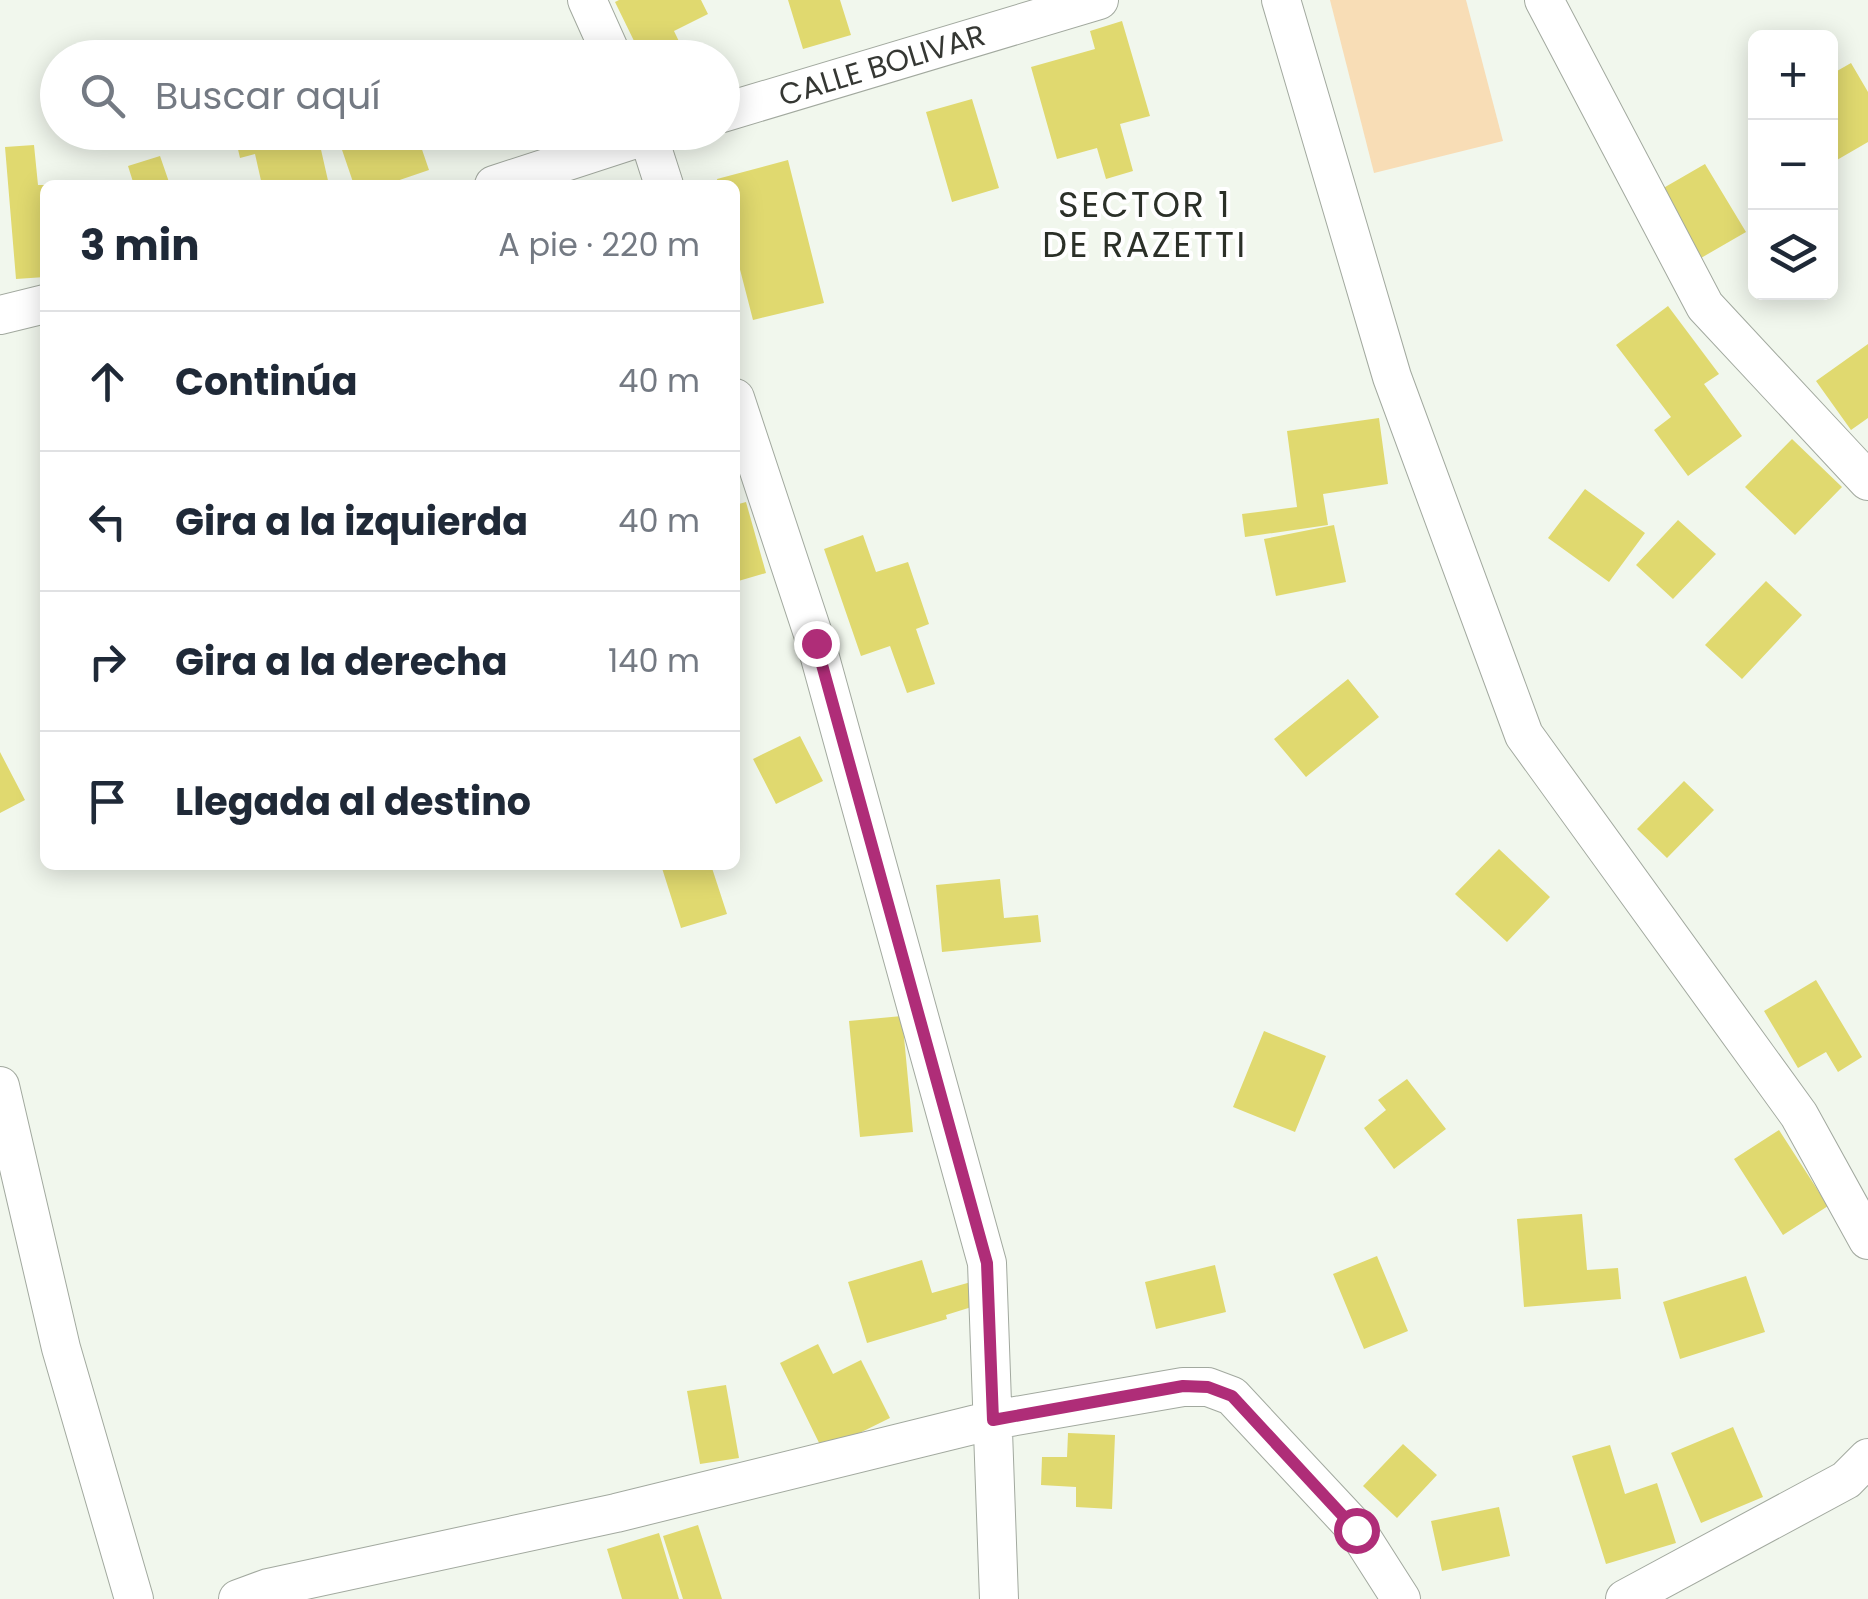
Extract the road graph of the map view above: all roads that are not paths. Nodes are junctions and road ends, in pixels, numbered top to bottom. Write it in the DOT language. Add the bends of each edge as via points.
graph roads {
  1 [pos="586,0"];
  2 [pos="1099,0"];
  3 [pos="1281,0"];
  4 [pos="1544,0"];
  5 [pos="605,40"];
  6 [pos="740,108"];
  7 [pos="599,150"];
  8 [pos="655,150"];
  9 [pos="509,180"];
  10 [pos="663,180"];
  11 [pos="40,305"];
  12 [pos="0,316"];
  13 [pos="740,413"];
  14 [pos="1868,481"];
  15 [pos="0,1086"];
  16 [pos="1868,1240"];
  17 [pos="993,1420"];
  18 [pos="1868,1458"];
  19 [pos="134,1599"];
  20 [pos="238,1599"];
  21 [pos="999,1599"];
  22 [pos="1401,1599"];
  23 [pos="1625,1599"];
  1 -- 5 [label="street"];
  2 -- 6 [label="street, CALLE BOLIVAR"];
  3 -- 16 [label="street" via="1392,377 1524,735 1798,1115"];
  4 -- 14 [label="street" via="1705,306"];
  7 -- 9 [label="street"];
  8 -- 10 [label="street"];
  11 -- 12 [label="street"];
  13 -- 17 [label="street" via="816,643 987,1263"];
  15 -- 19 [label="street" via="62,1348"];
  17 -- 20 [label="street"];
  17 -- 21 [label="street"];
  17 -- 22 [label="street" via="1183,1386 1232,1396 1356,1530"];
  18 -- 23 [label="street" via="1846,1480"];
}
